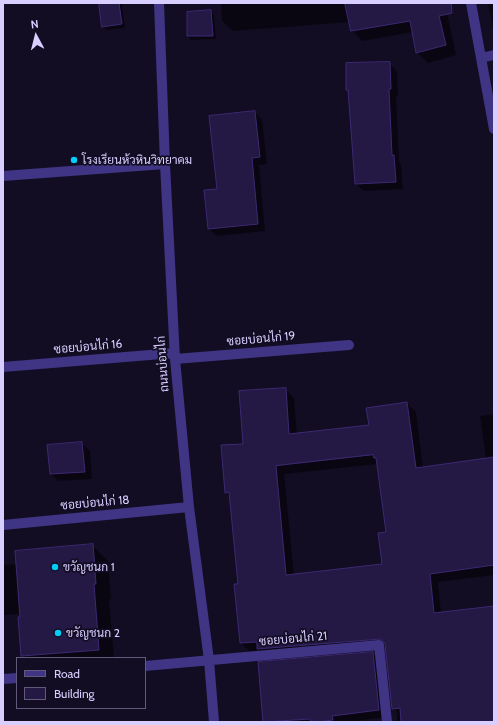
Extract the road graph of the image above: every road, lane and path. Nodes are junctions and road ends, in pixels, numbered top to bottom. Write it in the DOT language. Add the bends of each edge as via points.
graph roads {
  1 [pos="159,3"];
  2 [pos="471,3"];
  3 [pos="494,55"];
  4 [pos="481,58"];
  5 [pos="494,129"];
  6 [pos="165,164"];
  7 [pos="3,176"];
  8 [pos="349,345"];
  9 [pos="175,356"];
  10 [pos="3,367"];
  11 [pos="189,507"];
  12 [pos="3,525"];
  13 [pos="209,660"];
  14 [pos="146,666"];
  15 [pos="16,678"];
  16 [pos="3,679"];
  17 [pos="214,722"];
  18 [pos="387,722"];
  1 -- 6 [label="street, ถนนบ่อนไก่"];
  2 -- 4 [label="street"];
  3 -- 4 [label="street"];
  4 -- 5 [label="street"];
  6 -- 7 [label="street"];
  6 -- 9 [label="street, ถนนบ่อนไก่"];
  8 -- 9 [label="street, ซอยบ่อนไก่ 19"];
  9 -- 10 [label="street, ซอยบ่อนไก่ 16"];
  9 -- 11 [label="street, ถนนบ่อนไก่"];
  11 -- 12 [label="street, ซอยบ่อนไก่ 18"];
  11 -- 13 [label="street, ถนนบ่อนไก่"];
  13 -- 14 [label="street, ซอยบ่อนไก่ 21"];
  13 -- 17 [label="street, ถนนบ่อนไก่"];
  13 -- 18 [label="street, ซอยบ่อนไก่ 21" via="379,645"];
  15 -- 16 [label="street"];
}
